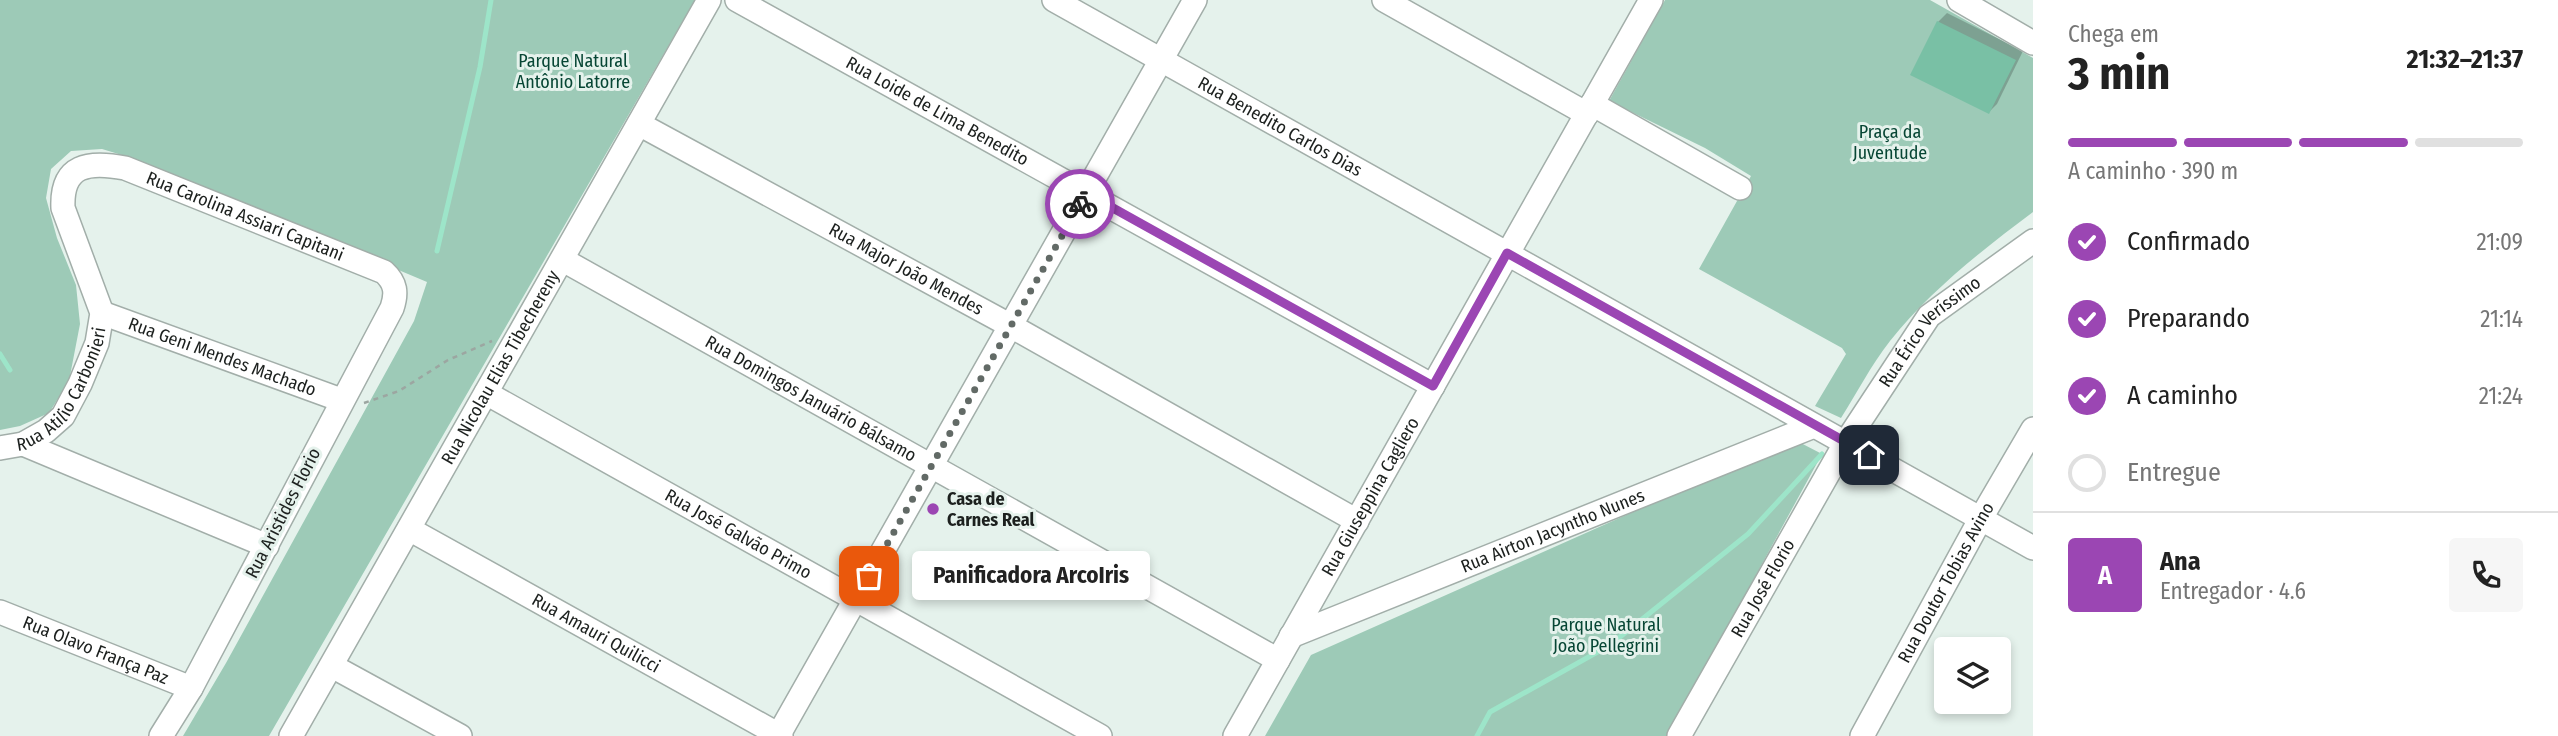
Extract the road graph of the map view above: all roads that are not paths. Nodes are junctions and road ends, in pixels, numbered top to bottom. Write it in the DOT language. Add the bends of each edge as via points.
graph roads {
  1 [pos="709,0"];
  2 [pos="737,0"];
  3 [pos="1055,0"];
  4 [pos="1195,0"];
  5 [pos="1384,0"];
  6 [pos="1651,0"];
  7 [pos="1959,0"];
  8 [pos="2033,43"];
  9 [pos="1160,60"];
  10 [pos="1590,109"];
  11 [pos="639,124"];
  12 [pos="90,165"];
  13 [pos="1740,188"];
  14 [pos="1086,193"];
  15 [pos="2033,241"];
  16 [pos="1507,253"];
  17 [pos="563,260"];
  18 [pos="394,285"];
  19 [pos="102,313"];
  20 [pos="1011,326"];
  21 [pos="1433,386"];
  22 [pos="486,393"];
  23 [pos="341,400"];
  24 [pos="1814,426"];
  25 [pos="2033,429"];
  26 [pos="1846,442"];
  27 [pos="23,444"];
  28 [pos="0,448"];
  29 [pos="932,465"];
  30 [pos="1980,518"];
  31 [pos="1357,521"];
  32 [pos="409,529"];
  33 [pos="267,546"];
  34 [pos="2033,548"];
  35 [pos="856,599"];
  36 [pos="0,612"];
  37 [pos="1291,636"];
  38 [pos="1278,660"];
  39 [pos="332,666"];
  40 [pos="191,688"];
  41 [pos="160,736"];
  42 [pos="291,736"];
  43 [pos="460,736"];
  44 [pos="779,736"];
  45 [pos="1100,736"];
  46 [pos="1235,736"];
  47 [pos="1679,736"];
  48 [pos="1862,736"];
  1 -- 11 [label="street, Rua Nicolau Elias Tibechereny"];
  2 -- 14 [label="street, Rua Loide de Lima Benedito"];
  3 -- 9 [label="street, Rua Benedito Carlos Dias"];
  4 -- 9 [label="street"];
  5 -- 10 [label="street"];
  6 -- 10 [label="street, Rua Giuseppina Cagliero"];
  7 -- 8 [label="street"];
  9 -- 14 [label="street"];
  9 -- 16 [label="street, Rua Benedito Carlos Dias"];
  10 -- 13 [label="street"];
  10 -- 16 [label="street, Rua Giuseppina Cagliero"];
  11 -- 17 [label="street, Rua Nicolau Elias Tibechereny"];
  11 -- 20 [label="street, Rua Major João Mendes"];
  12 -- 18 [label="street, Rua Carolina Assiari Capitani" via="125,168 384,272"];
  12 -- 19 [label="street, Rua Atilio Carbonieri" via="72,174 66,183 63,208"];
  14 -- 20 [label="street"];
  14 -- 21 [label="street, Rua Loide de Lima Benedito"];
  15 -- 26 [label="street, Rua Érico Veríssimo" via="1929,316"];
  16 -- 21 [label="street, Rua Giuseppina Cagliero"];
  16 -- 24 [label="street, Rua Benedito Carlos Dias"];
  17 -- 22 [label="street, Rua Nicolau Elias Tibechereny"];
  17 -- 29 [label="street, Rua Domingos Januário Bálsamo"];
  18 -- 23 [label="street, Rua Aristides Florio" via="392,308"];
  19 -- 23 [label="street, Rua Geni Mendes Machado"];
  19 -- 27 [label="street, Rua Atilio Carbonieri" via="97,343 63,416"];
  20 -- 29 [label="street"];
  20 -- 31 [label="street, Rua Major João Mendes"];
  21 -- 31 [label="street, Rua Giuseppina Cagliero"];
  22 -- 32 [label="street, Rua Nicolau Elias Tibechereny"];
  22 -- 35 [label="street, Rua José Galvão Primo"];
  23 -- 33 [label="street, Rua Aristides Florio"];
  24 -- 26 [label="street, Rua Benedito Carlos Dias"];
  24 -- 37 [label="street, Rua Airton Jacyntho Nunes"];
  25 -- 30 [label="street, Rua Doutor Tobias Avino"];
  26 -- 30 [label="street, Rua Benedito Carlos Dias"];
  26 -- 47 [label="street, Rua José Florio"];
  27 -- 28 [label="street, Rua Atilio Carbonieri"];
  27 -- 33 [label="street"];
  29 -- 35 [label="street"];
  29 -- 38 [label="street, Rua Domingos Januário Bálsamo"];
  30 -- 34 [label="street, Rua Benedito Carlos Dias"];
  30 -- 48 [label="street, Rua Doutor Tobias Avino"];
  31 -- 37 [label="street, Rua Giuseppina Cagliero"];
  32 -- 39 [label="street, Rua Nicolau Elias Tibechereny"];
  32 -- 44 [label="street, Rua Amauri Quilicci"];
  33 -- 40 [label="street, Rua Aristides Florio"];
  35 -- 44 [label="street"];
  35 -- 45 [label="street, Rua José Galvão Primo"];
  36 -- 40 [label="street, Rua Olavo França Paz"];
  37 -- 38 [label="street, Rua Giuseppina Cagliero"];
  38 -- 46 [label="street, Rua Giuseppina Cagliero"];
  39 -- 42 [label="street, Rua Nicolau Elias Tibechereny"];
  39 -- 43 [label="street"];
  40 -- 41 [label="street, Rua Aristides Florio"];
}
